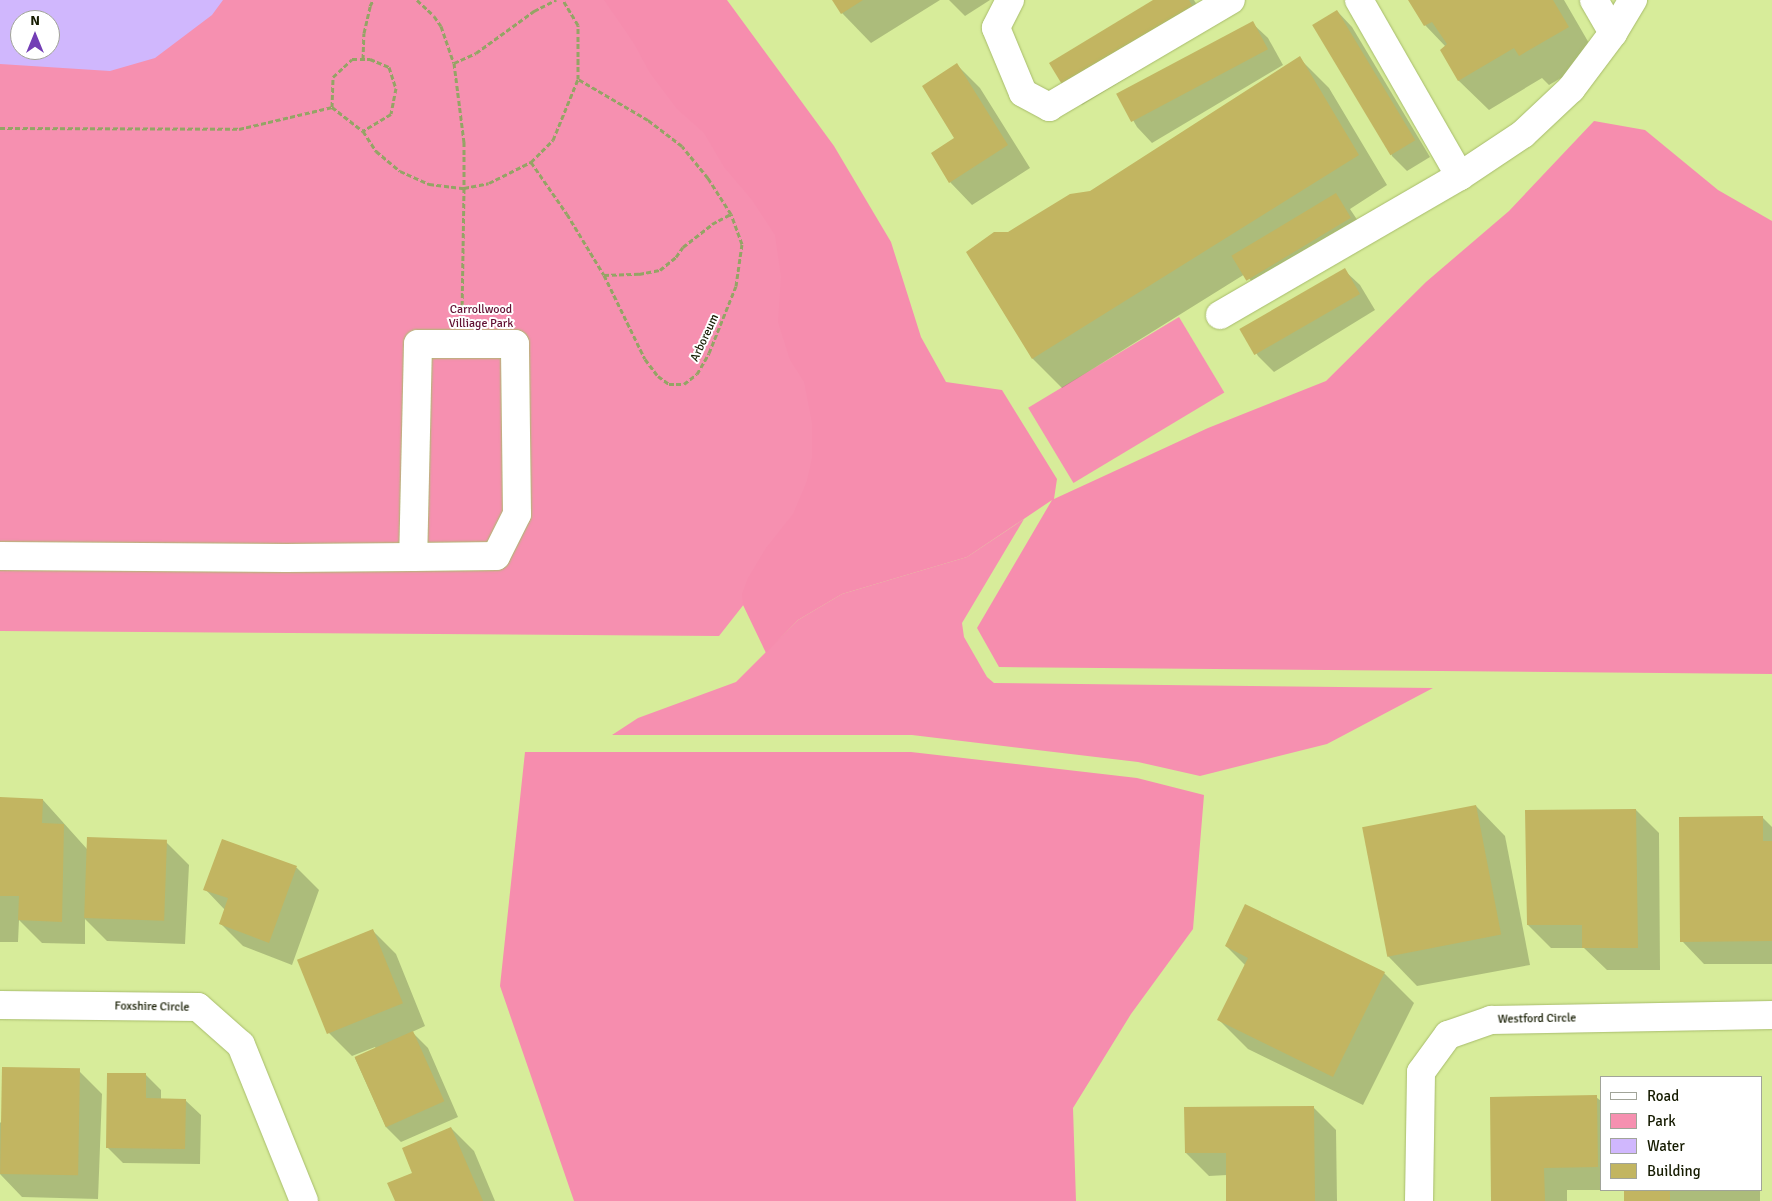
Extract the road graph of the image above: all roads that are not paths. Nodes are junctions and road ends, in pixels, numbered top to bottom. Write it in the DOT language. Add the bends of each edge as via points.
graph roads {
  1 [pos="1010,0"];
  2 [pos="1231,0"];
  3 [pos="1359,0"];
  4 [pos="1594,0"];
  5 [pos="1633,0"];
  6 [pos="1613,33"];
  7 [pos="1460,176"];
  8 [pos="1220,315"];
  9 [pos="0,556"];
  10 [pos="413,558"];
  11 [pos="0,1005"];
  12 [pos="1772,1015"];
  13 [pos="304,1201"];
  14 [pos="1419,1201"];
  1 -- 2 [label="street" via="996,28 1023,94 1050,107"];
  3 -- 7 [label="street"];
  4 -- 6 [label="street"];
  5 -- 6 [label="street"];
  6 -- 7 [label="street" via="1571,89 1523,134"];
  7 -- 8 [label="street"];
  9 -- 10 [label="street"];
  10 -- 10 [label="street" via="496,556 517,514 515,344 418,344"];
  11 -- 13 [label="street, Foxshire Circle" via="198,1007 240,1045"];
  12 -- 14 [label="street, Westford Circle" via="1491,1020 1448,1035 1421,1072"];
}
